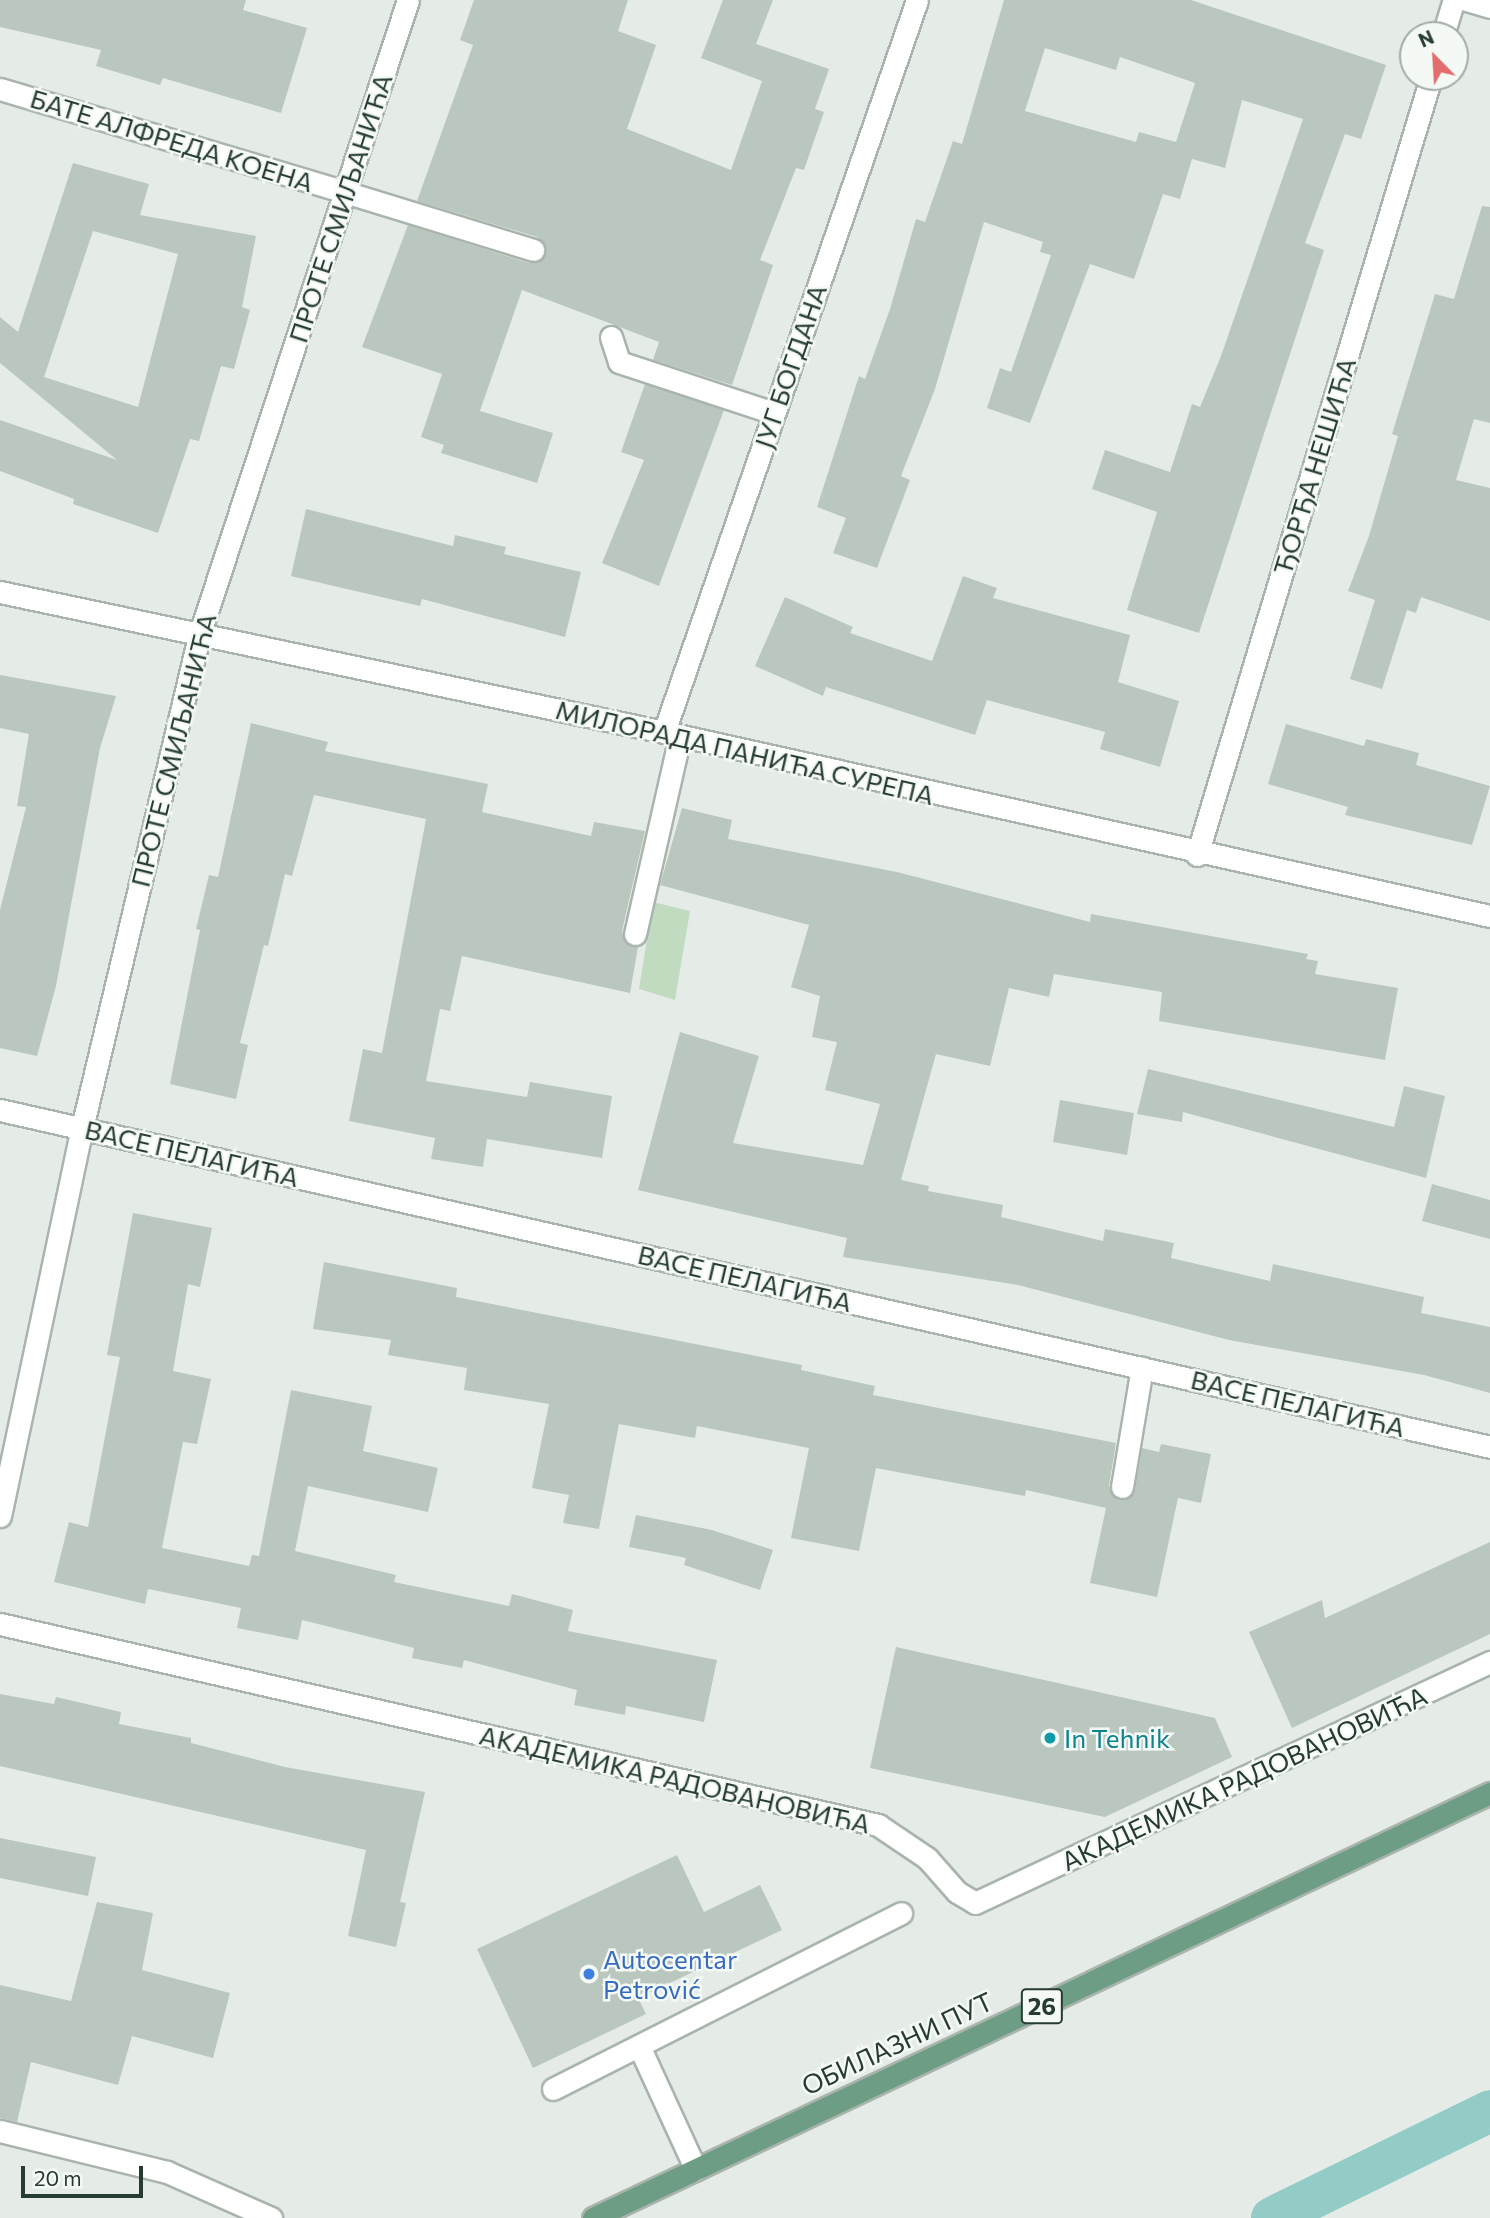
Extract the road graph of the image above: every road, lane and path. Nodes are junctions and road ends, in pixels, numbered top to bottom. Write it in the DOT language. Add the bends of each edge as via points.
graph roads {
  1 [pos="408,0"];
  2 [pos="917,0"];
  3 [pos="1454,0"];
  4 [pos="1466,0"];
  5 [pos="1490,8"];
  6 [pos="1447,21"];
  7 [pos="0,89"];
  8 [pos="1427,91"];
  9 [pos="345,192"];
  10 [pos="533,250"];
  11 [pos="611,337"];
  12 [pos="774,413"];
  13 [pos="0,592"];
  14 [pos="199,636"];
  15 [pos="672,734"];
  16 [pos="1196,855"];
  17 [pos="1490,916"];
  18 [pos="635,934"];
  19 [pos="0,1110"];
  20 [pos="82,1128"];
  21 [pos="1142,1368"];
  22 [pos="1490,1447"];
  23 [pos="1122,1487"];
  24 [pos="0,1516"];
  25 [pos="0,1624"];
  26 [pos="1490,1662"];
  27 [pos="1490,1793"];
  28 [pos="901,1913"];
  29 [pos="639,2046"];
  30 [pos="553,2089"];
  31 [pos="0,2131"];
  32 [pos="696,2170"];
  33 [pos="211,2193"];
  34 [pos="239,2213"];
  35 [pos="220,2218"];
  36 [pos="271,2218"];
  37 [pos="593,2218"];
  1 -- 9 [label="street, ПРОТЕ СМИЉАНИЋА"];
  2 -- 12 [label="street, ЈУГ БОГДАНА"];
  3 -- 6 [label="street"];
  4 -- 5 [label="street"];
  7 -- 9 [label="street, БАТЕ АЛФРЕДА КОЕНА"];
  8 -- 16 [label="street, ЂОРЂА НЕШИЋА"];
  9 -- 10 [label="street, БАТЕ АЛФРЕДА КОЕНА"];
  9 -- 14 [label="street, ПРОТЕ СМИЉАНИЋА"];
  11 -- 12 [label="street" via="610,348 619,362"];
  12 -- 15 [label="street, ЈУГ БОГДАНА"];
  13 -- 14 [label="street, МИЛОРАДА ПАНИЋА СУРЕПА"];
  14 -- 15 [label="street, МИЛОРАДА ПАНИЋА СУРЕПА"];
  14 -- 20 [label="street, ПРОТЕ СМИЉАНИЋА"];
  15 -- 16 [label="street, МИЛОРАДА ПАНИЋА СУРЕПА"];
  15 -- 18 [label="street, ЈУГ БОГДАНА"];
  16 -- 17 [label="street, МИЛОРАДА ПАНИЋА СУРЕПА"];
  19 -- 20 [label="street, ВАСЕ ПЕЛАГИЋА"];
  20 -- 21 [label="street, ВАСЕ ПЕЛАГИЋА"];
  20 -- 24 [label="street, ПРОТЕ СМИЉАНИЋА"];
  21 -- 22 [label="street, ВАСЕ ПЕЛАГИЋА"];
  21 -- 23 [label="street"];
  25 -- 26 [label="street, АКАДЕМИКА РАДОВАНОВИЋА" via="877,1825 927,1858 957,1892 975,1903"];
  27 -- 32 [label="main road, ОБИЛАЗНИ ПУТ / 26"];
  28 -- 29 [label="street"];
  29 -- 30 [label="street"];
  29 -- 32 [label="street"];
  31 -- 33 [label="street" via="167,2172"];
  32 -- 37 [label="main road, ОБИЛАЗНИ ПУТ / 26"];
  33 -- 34 [label="street"];
  33 -- 35 [label="street"];
  34 -- 36 [label="street"];
}
